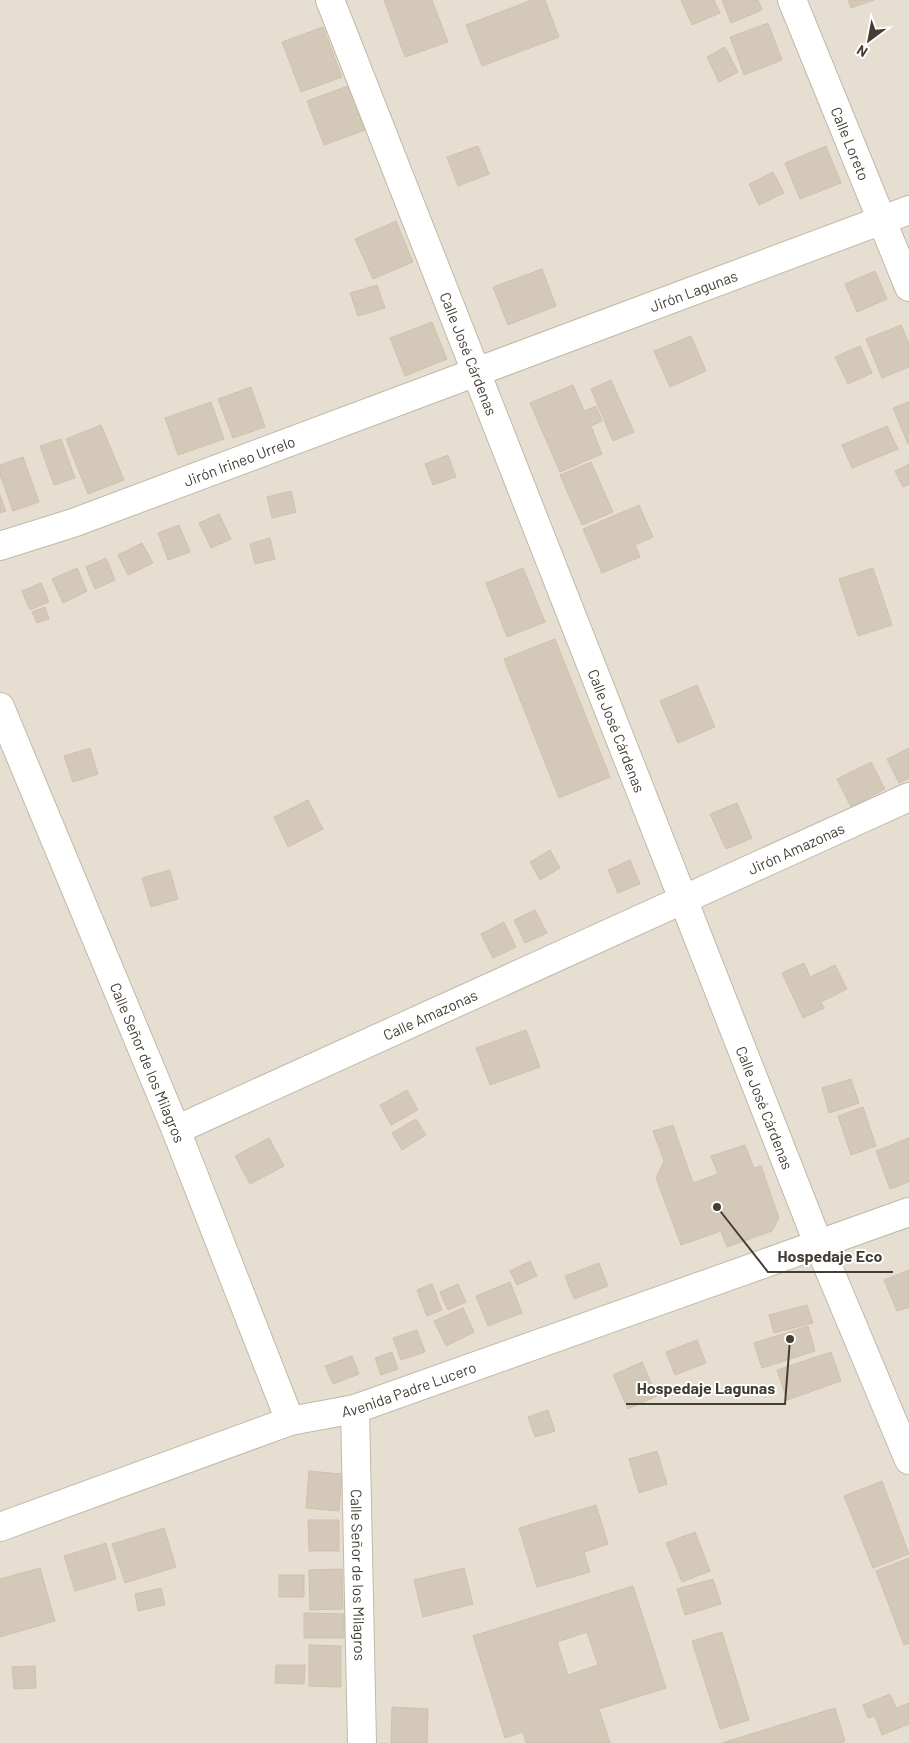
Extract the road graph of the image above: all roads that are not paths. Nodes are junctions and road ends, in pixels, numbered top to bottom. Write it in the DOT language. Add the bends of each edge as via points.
graph roads {
  1 [pos="330,0"];
  2 [pos="792,0"];
  3 [pos="909,210"];
  4 [pos="880,220"];
  5 [pos="909,287"];
  6 [pos="475,370"];
  7 [pos="0,546"];
  8 [pos="0,707"];
  9 [pos="909,797"];
  10 [pos="683,899"];
  11 [pos="176,1130"];
  12 [pos="909,1212"];
  13 [pos="818,1243"];
  14 [pos="355,1409"];
  15 [pos="290,1421"];
  16 [pos="909,1460"];
  17 [pos="0,1527"];
  18 [pos="362,1743"];
  1 -- 6 [label="street, Calle José Cárdenas"];
  2 -- 4 [label="street, Calle Loreto"];
  3 -- 4 [label="street, Jirón Lagunas"];
  4 -- 5 [label="street, Calle Loreto"];
  4 -- 6 [label="street, Jirón Lagunas"];
  6 -- 7 [label="street, Jirón Irineo Urrelo" via="73,523"];
  6 -- 10 [label="street, Calle José Cárdenas"];
  8 -- 11 [label="street, Calle Señor de los Milagros"];
  9 -- 10 [label="street, Jirón Amazonas"];
  10 -- 11 [label="street, Calle Amazonas"];
  10 -- 13 [label="street, Calle José Cárdenas"];
  11 -- 15 [label="street, Calle Señor de los Milagros"];
  12 -- 13 [label="street, Avenida Padre Lucero"];
  13 -- 14 [label="street, Avenida Padre Lucero"];
  13 -- 16 [label="street, Calle José Cárdenas"];
  14 -- 15 [label="street, Avenida Padre Lucero"];
  14 -- 18 [label="street, Calle Señor de los Milagros"];
  15 -- 17 [label="street, Avenida Padre Lucero"];
}
